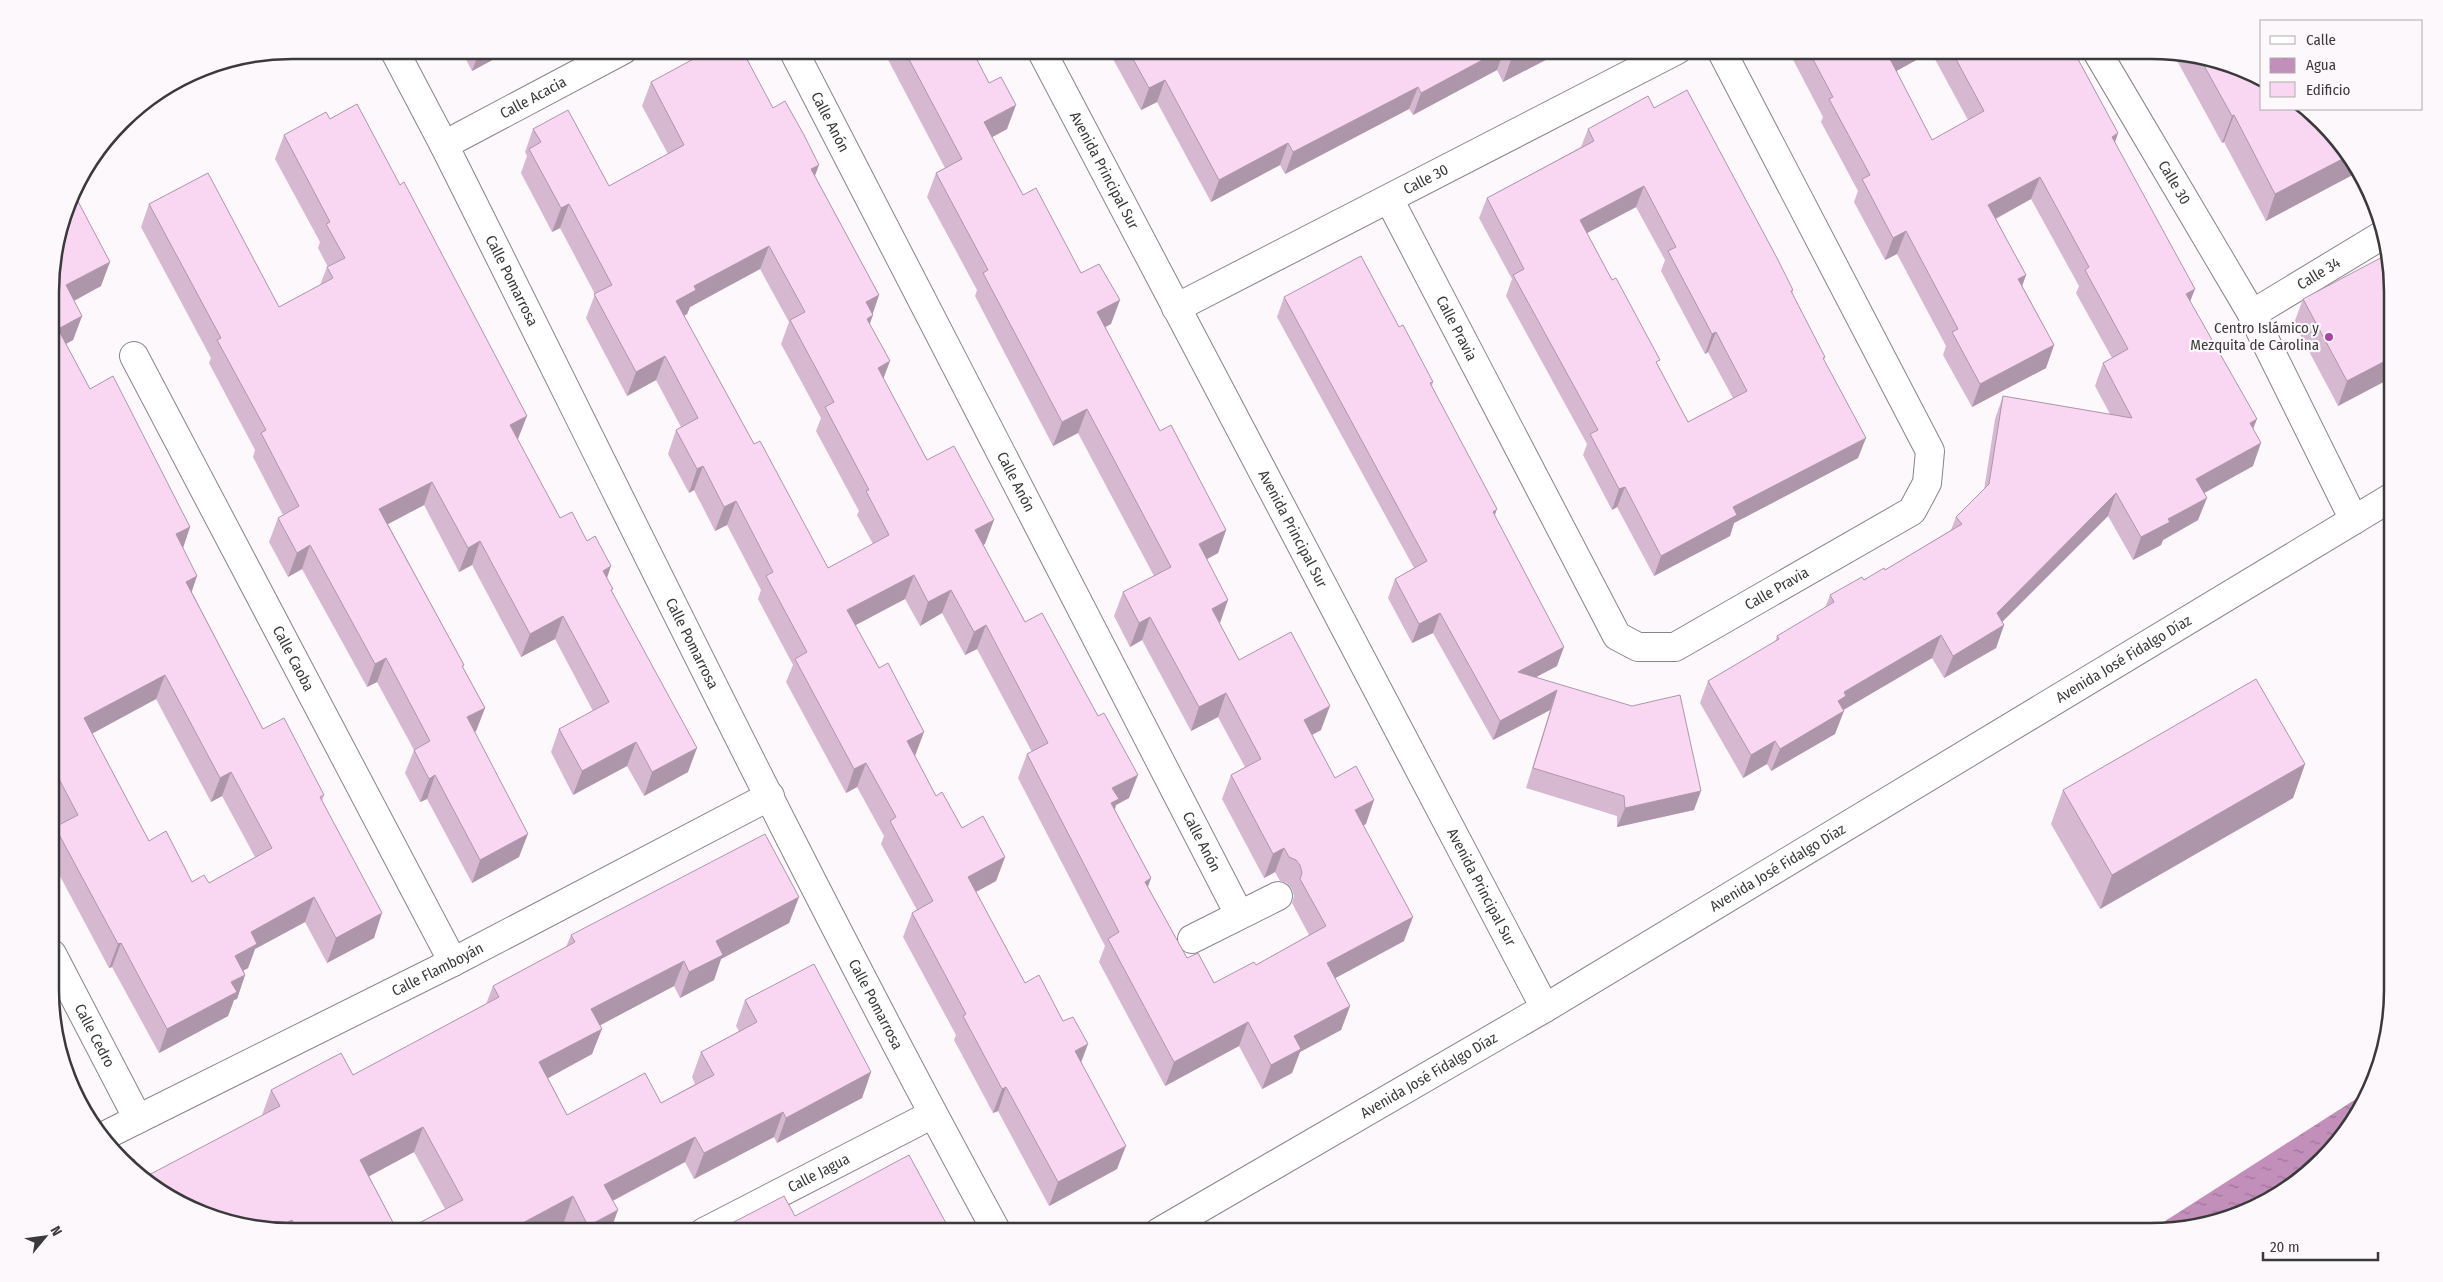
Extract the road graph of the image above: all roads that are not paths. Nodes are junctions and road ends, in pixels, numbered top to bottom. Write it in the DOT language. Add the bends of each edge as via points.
graph roads {
  1 [pos="399,59"];
  2 [pos="606,59"];
  3 [pos="798,59"];
  4 [pos="1046,59"];
  5 [pos="1659,59"];
  6 [pos="1726,59"];
  7 [pos="2101,59"];
  8 [pos="444,145"];
  9 [pos="1389,198"];
  10 [pos="2378,238"];
  11 [pos="1176,308"];
  12 [pos="2252,314"];
  13 [pos="134,356"];
  14 [pos="2384,502"];
  15 [pos="2354,520"];
  16 [pos="770,796"];
  17 [pos="1278,896"];
  18 [pos="1239,914"];
  19 [pos="1192,939"];
  20 [pos="453,962"];
  21 [pos="59,967"];
  22 [pos="1545,1008"];
  23 [pos="933,1114"];
  24 [pos="138,1119"];
  25 [pos="108,1134"];
  26 [pos="721,1223"];
  27 [pos="992,1223"];
  28 [pos="1175,1223"];
  1 -- 8 [label="street, Calle Pomarrosa"];
  2 -- 8 [label="street, Calle Acacia"];
  3 -- 18 [label="street, Calle Anón"];
  4 -- 11 [label="street, Avenida Principal Sur"];
  5 -- 9 [label="street, Calle 30"];
  6 -- 9 [label="street, Calle Pravia" via="1930,451 1927,483 1912,511 1675,647 1638,648 1617,636"];
  7 -- 12 [label="street, Calle 30"];
  8 -- 16 [label="street, Calle Pomarrosa"];
  9 -- 11 [label="street, Calle 30"];
  10 -- 12 [label="street, Calle 34"];
  11 -- 22 [label="street, Avenida Principal Sur"];
  12 -- 15 [label="street, Calle 30"];
  13 -- 20 [label="street, Calle Caoba"];
  14 -- 15 [label="street, Avenida José Fidalgo Díaz"];
  15 -- 22 [label="street, Avenida José Fidalgo Díaz"];
  16 -- 20 [label="street, Calle Flamboyán"];
  16 -- 23 [label="street, Calle Pomarrosa"];
  17 -- 18 [label="street"];
  18 -- 19 [label="street"];
  20 -- 24 [label="street, Calle Flamboyán"];
  21 -- 24 [label="street, Calle Cedro"];
  22 -- 28 [label="street, Avenida José Fidalgo Díaz"];
  23 -- 26 [label="street, Calle Jagua"];
  23 -- 27 [label="street, Calle Pomarrosa"];
  24 -- 25 [label="street, Calle Flamboyán"];
}
